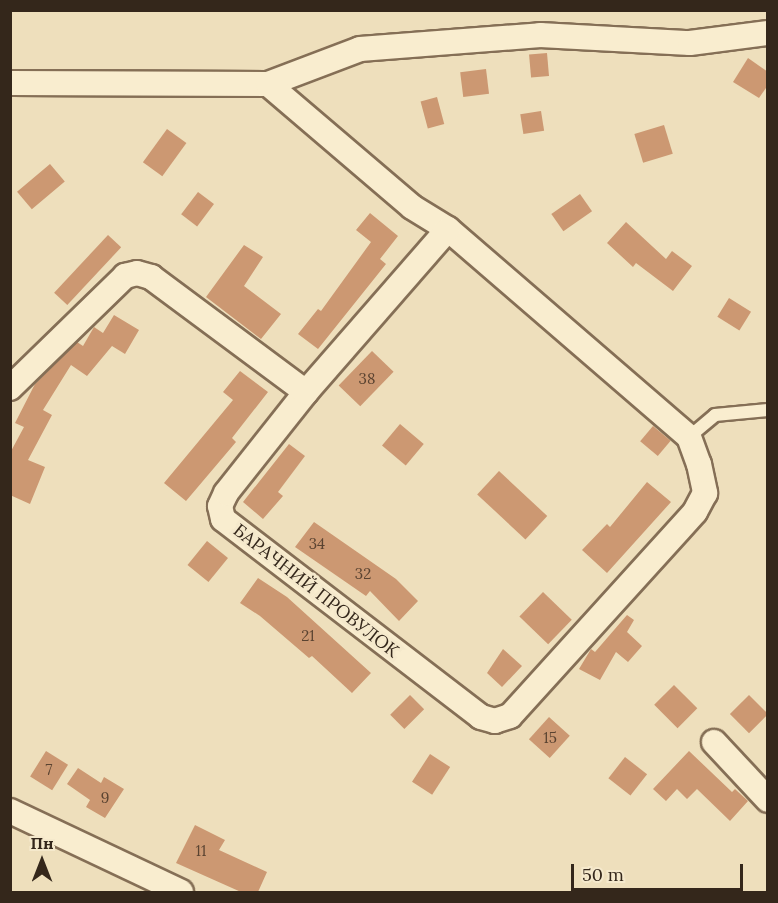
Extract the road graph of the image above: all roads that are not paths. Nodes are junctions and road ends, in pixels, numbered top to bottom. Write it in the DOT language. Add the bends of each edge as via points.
graph roads {
  1 [pos="768,33"];
  2 [pos="10,83"];
  3 [pos="268,84"];
  4 [pos="448,229"];
  5 [pos="10,388"];
  6 [pos="306,392"];
  7 [pos="768,410"];
  8 [pos="690,437"];
  9 [pos="714,742"];
  10 [pos="768,800"];
  11 [pos="10,811"];
  12 [pos="181,892"];
  1 -- 3 [label="street" via="690,43 540,35 360,49"];
  2 -- 3 [label="street"];
  3 -- 4 [label="street" via="412,207"];
  4 -- 6 [label="street, БАРАЧНИЙ ПРОВУЛОК"];
  4 -- 8 [label="street"];
  5 -- 6 [label="street" via="124,276 137,273 151,277"];
  6 -- 8 [label="street, БАРАЧНИЙ ПРОВУЛОК" via="226,493 220,506 224,519 481,717 495,721 510,716 695,512 705,493"];
  7 -- 8 [label="lane" via="716,415"];
  9 -- 10 [label="street"];
  11 -- 12 [label="street"];
}
